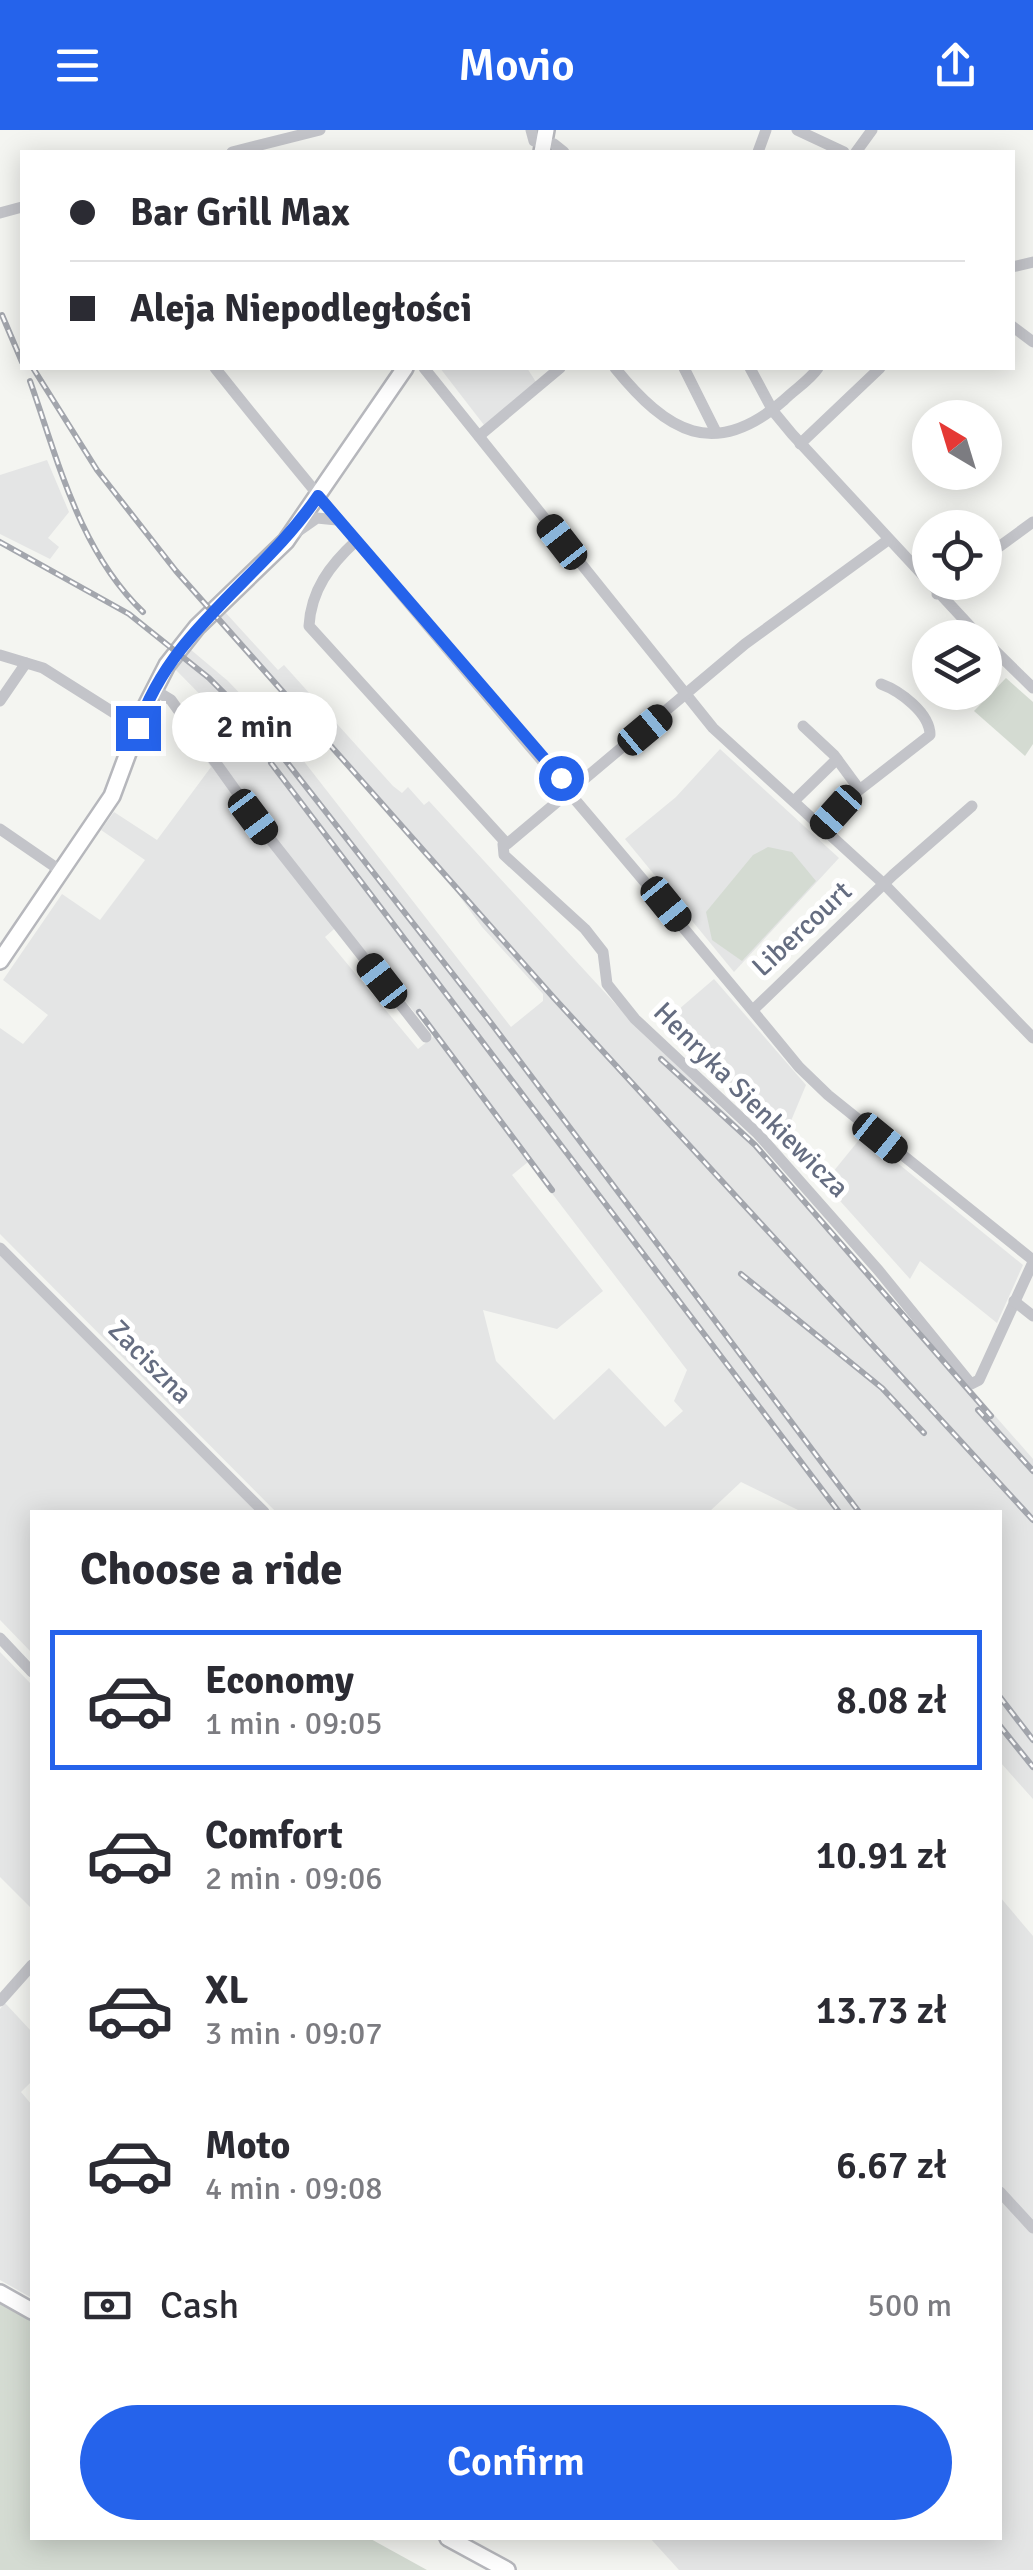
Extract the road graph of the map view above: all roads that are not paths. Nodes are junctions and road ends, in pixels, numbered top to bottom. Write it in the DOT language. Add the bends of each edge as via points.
graph roads {
  1 [pos="320,130"];
  2 [pos="797,130"];
  3 [pos="240,150"];
  4 [pos="840,150"];
  5 [pos="217,370"];
  6 [pos="404,370"];
  7 [pos="426,370"];
  8 [pos="558,370"];
  9 [pos="617,370"];
  10 [pos="685,370"];
  11 [pos="751,370"];
  12 [pos="816,370"];
  13 [pos="878,370"];
  14 [pos="773,411"];
  15 [pos="716,432"];
  16 [pos="479,436"];
  17 [pos="800,444"];
  18 [pos="318,496"];
  19 [pos="337,520"];
  20 [pos="1033,522"];
  21 [pos="888,540"];
  22 [pos="286,541"];
  23 [pos="356,541"];
  24 [pos="1002,545"];
  25 [pos="912,566"];
  26 [pos="943,600"];
  27 [pos="964,620"];
  28 [pos="0,656"];
  29 [pos="1002,658"];
  30 [pos="26,663"];
  31 [pos="881,684"];
  32 [pos="1033,688"];
  33 [pos="153,689"];
  34 [pos="686,696"];
  35 [pos="0,701"];
  36 [pos="802,726"];
  37 [pos="138,728"];
  38 [pos="837,759"];
  39 [pos="859,789"];
  40 [pos="572,791"];
  41 [pos="794,801"];
  42 [pos="972,806"];
  43 [pos="822,828"];
  44 [pos="0,829"];
  45 [pos="504,844"];
  46 [pos="61,871"];
  47 [pos="884,885"];
  48 [pos="0,961"];
  49 [pos="753,1010"];
  50 [pos="426,1037"];
  51 [pos="1033,1038"];
  52 [pos="0,1248"];
  53 [pos="1033,1261"];
  54 [pos="1014,1301"];
  55 [pos="1033,1316"];
  56 [pos="262,1510"];
  57 [pos="0,1638"];
  58 [pos="30,1670"];
  59 [pos="30,1967"];
  60 [pos="0,2001"];
  61 [pos="1002,2194"];
  62 [pos="1033,2228"];
  63 [pos="0,2293"];
  64 [pos="30,2310"];
  65 [pos="452,2540"];
  66 [pos="508,2570"];
  1 -- 3 [label="street"];
  2 -- 4 [label="street"];
  5 -- 18 [label="street"];
  6 -- 18 [label="main road"];
  7 -- 16 [label="street"];
  8 -- 16 [label="street"];
  9 -- 15 [label="street" via="674,426"];
  10 -- 15 [label="street"];
  11 -- 14 [label="street"];
  12 -- 14 [label="street"];
  13 -- 17 [label="street"];
  14 -- 15 [label="street" via="742,430"];
  14 -- 17 [label="street"];
  16 -- 34 [label="street"];
  17 -- 21 [label="street"];
  18 -- 19 [label="street"];
  18 -- 22 [label="main road"];
  19 -- 22 [label="street" via="313,519"];
  19 -- 23 [label="street"];
  20 -- 24 [label="street"];
  21 -- 25 [label="street"];
  21 -- 34 [label="street" via="745,644"];
  22 -- 33 [label="main road" via="198,627"];
  23 -- 40 [label="street"];
  23 -- 45 [label="street, Henryka Sienkiewicza" via="324,578 309,626"];
  26 -- 27 [label="street"];
  28 -- 30 [label="street"];
  29 -- 32 [label="street"];
  30 -- 35 [label="street"];
  30 -- 37 [label="street"];
  31 -- 39 [label="street" via="922,713 931,730"];
  33 -- 37 [label="main road"];
  33 -- 50 [label="street" via="171,700"];
  34 -- 40 [label="street"];
  34 -- 41 [label="street"];
  36 -- 38 [label="street"];
  37 -- 46 [label="main road" via="112,796"];
  38 -- 39 [label="street"];
  38 -- 41 [label="street"];
  39 -- 43 [label="street"];
  40 -- 45 [label="street"];
  40 -- 49 [label="street"];
  41 -- 43 [label="street"];
  42 -- 47 [label="street, Libercourt"];
  43 -- 47 [label="street"];
  44 -- 46 [label="street"];
  45 -- 54 [label="street, Henryka Sienkiewicza" via="504,856 603,952 607,984 635,1019 758,1134 972,1384"];
  46 -- 48 [label="main road"];
  47 -- 49 [label="street, Libercourt"];
  47 -- 51 [label="street"];
  49 -- 53 [label="street" via="820,1088"];
  52 -- 56 [label="street, Zaciszna"];
  53 -- 54 [label="street"];
  54 -- 55 [label="street"];
  57 -- 58 [label="street"];
  59 -- 60 [label="street"];
  61 -- 62 [label="street"];
  63 -- 64 [label="main road"];
  65 -- 66 [label="main road"];
}
